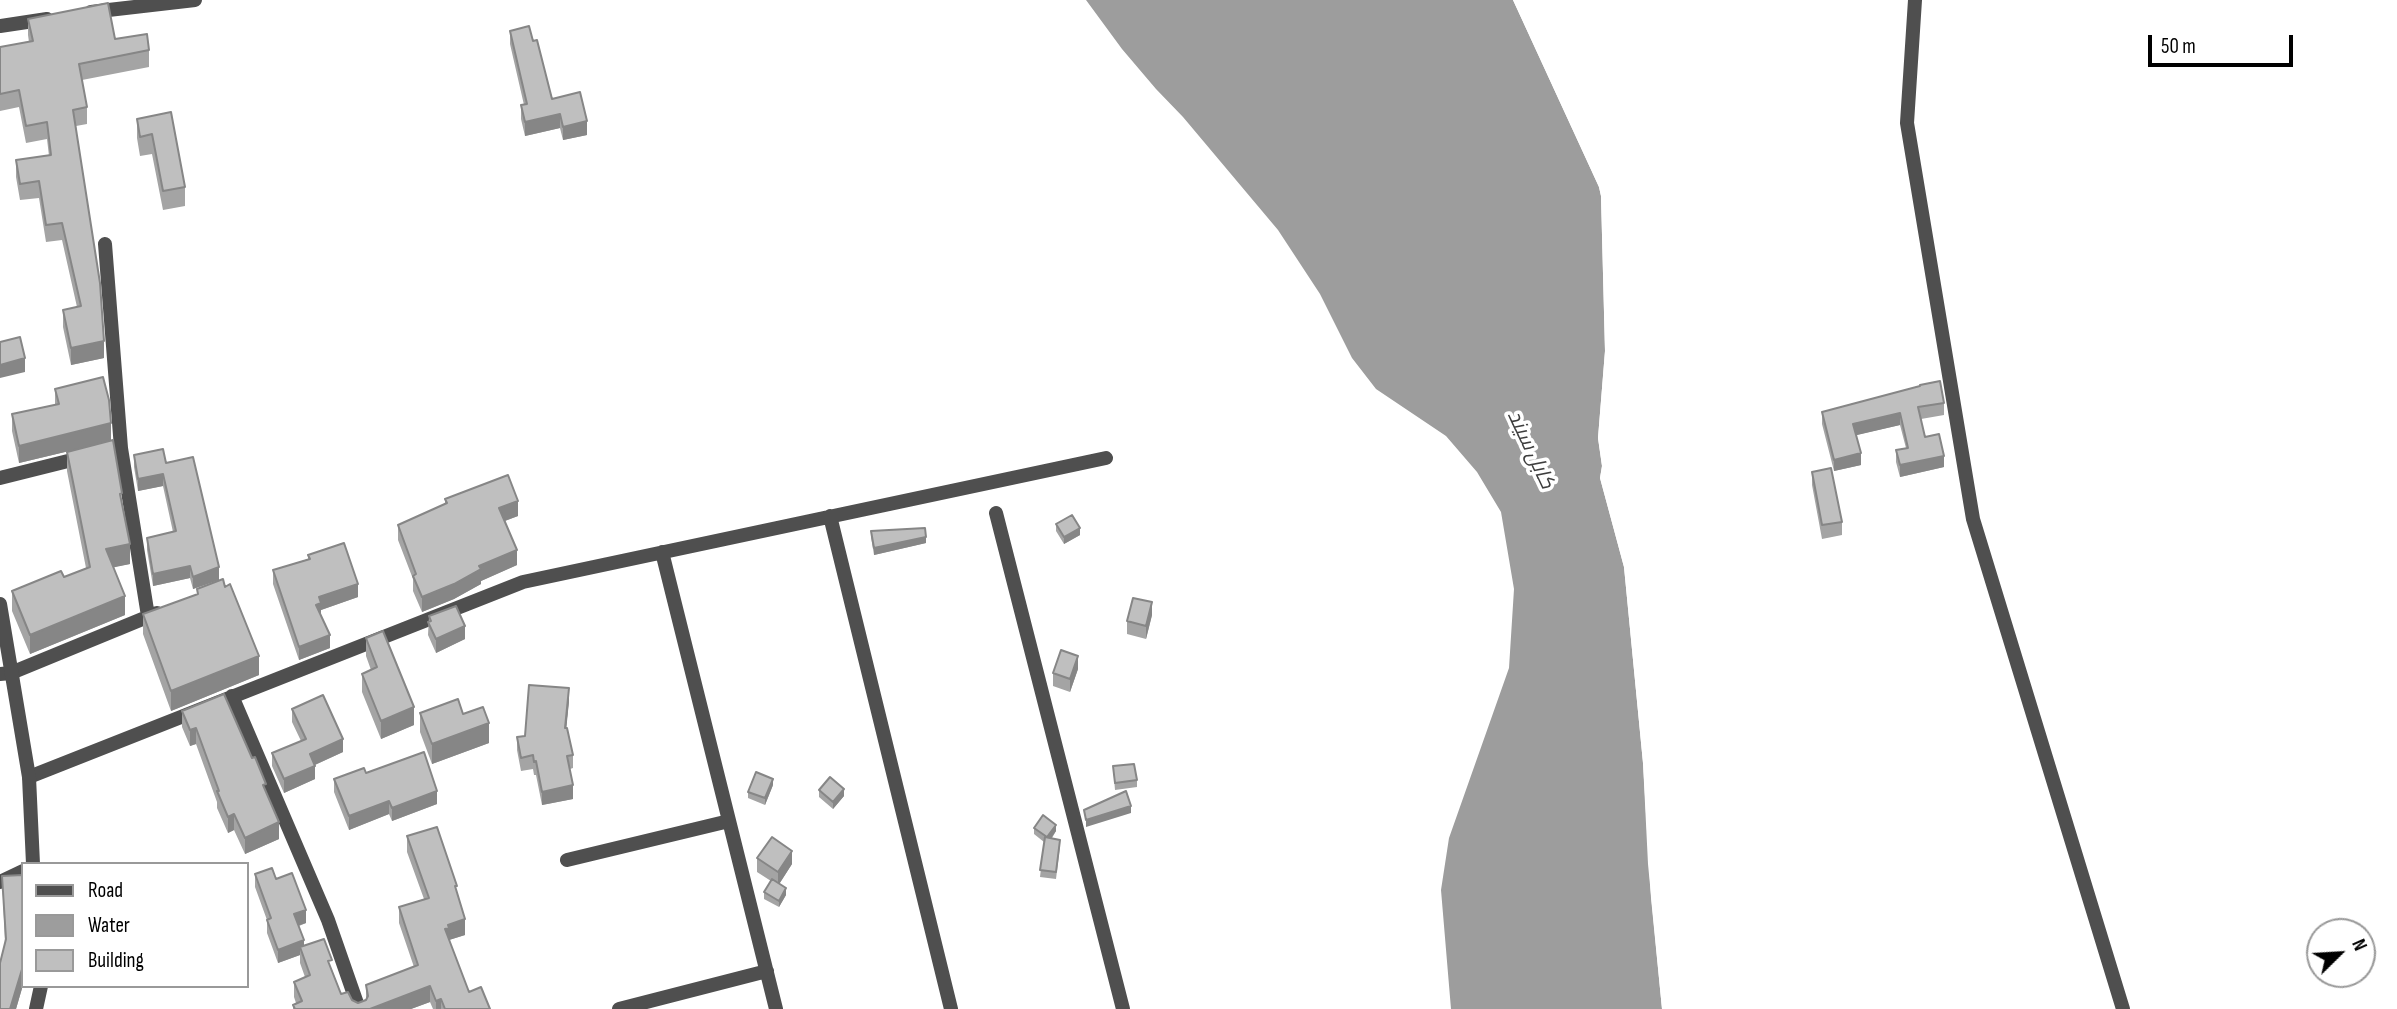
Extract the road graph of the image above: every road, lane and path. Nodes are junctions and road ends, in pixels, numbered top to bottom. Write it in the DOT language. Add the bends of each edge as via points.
graph roads {
  1 [pos="195,0"];
  2 [pos="1915,0"];
  3 [pos="0,26"];
  4 [pos="105,244"];
  5 [pos="108,451"];
  6 [pos="1106,458"];
  7 [pos="0,478"];
  8 [pos="996,513"];
  9 [pos="830,516"];
  10 [pos="662,552"];
  11 [pos="0,604"];
  12 [pos="173,607"];
  13 [pos="148,616"];
  14 [pos="6,673"];
  15 [pos="232,696"];
  16 [pos="29,777"];
  17 [pos="729,821"];
  18 [pos="567,860"];
  19 [pos="33,862"];
  20 [pos="21,872"];
  21 [pos="0,882"];
  22 [pos="766,971"];
  23 [pos="41,988"];
  24 [pos="647,1006"];
  25 [pos="36,1009"];
  26 [pos="359,1009"];
  27 [pos="619,1009"];
  28 [pos="776,1009"];
  29 [pos="951,1009"];
  30 [pos="1123,1009"];
  31 [pos="2123,1009"];
  1 -- 3 [label="street"];
  2 -- 31 [label="street" via="1907,123 1973,519"];
  4 -- 5 [label="street"];
  5 -- 7 [label="street"];
  5 -- 13 [label="street"];
  6 -- 9 [label="street"];
  8 -- 30 [label="street"];
  9 -- 10 [label="street"];
  9 -- 29 [label="street"];
  10 -- 15 [label="street" via="523,582"];
  10 -- 17 [label="street"];
  11 -- 14 [label="street"];
  12 -- 13 [label="street"];
  13 -- 14 [label="street"];
  14 -- 16 [label="street"];
  15 -- 16 [label="street"];
  15 -- 26 [label="street" via="327,920"];
  16 -- 19 [label="street"];
  17 -- 18 [label="street"];
  17 -- 22 [label="street"];
  20 -- 21 [label="street"];
  22 -- 24 [label="street"];
  22 -- 28 [label="street"];
  23 -- 25 [label="street"];
  24 -- 27 [label="street"];
}
